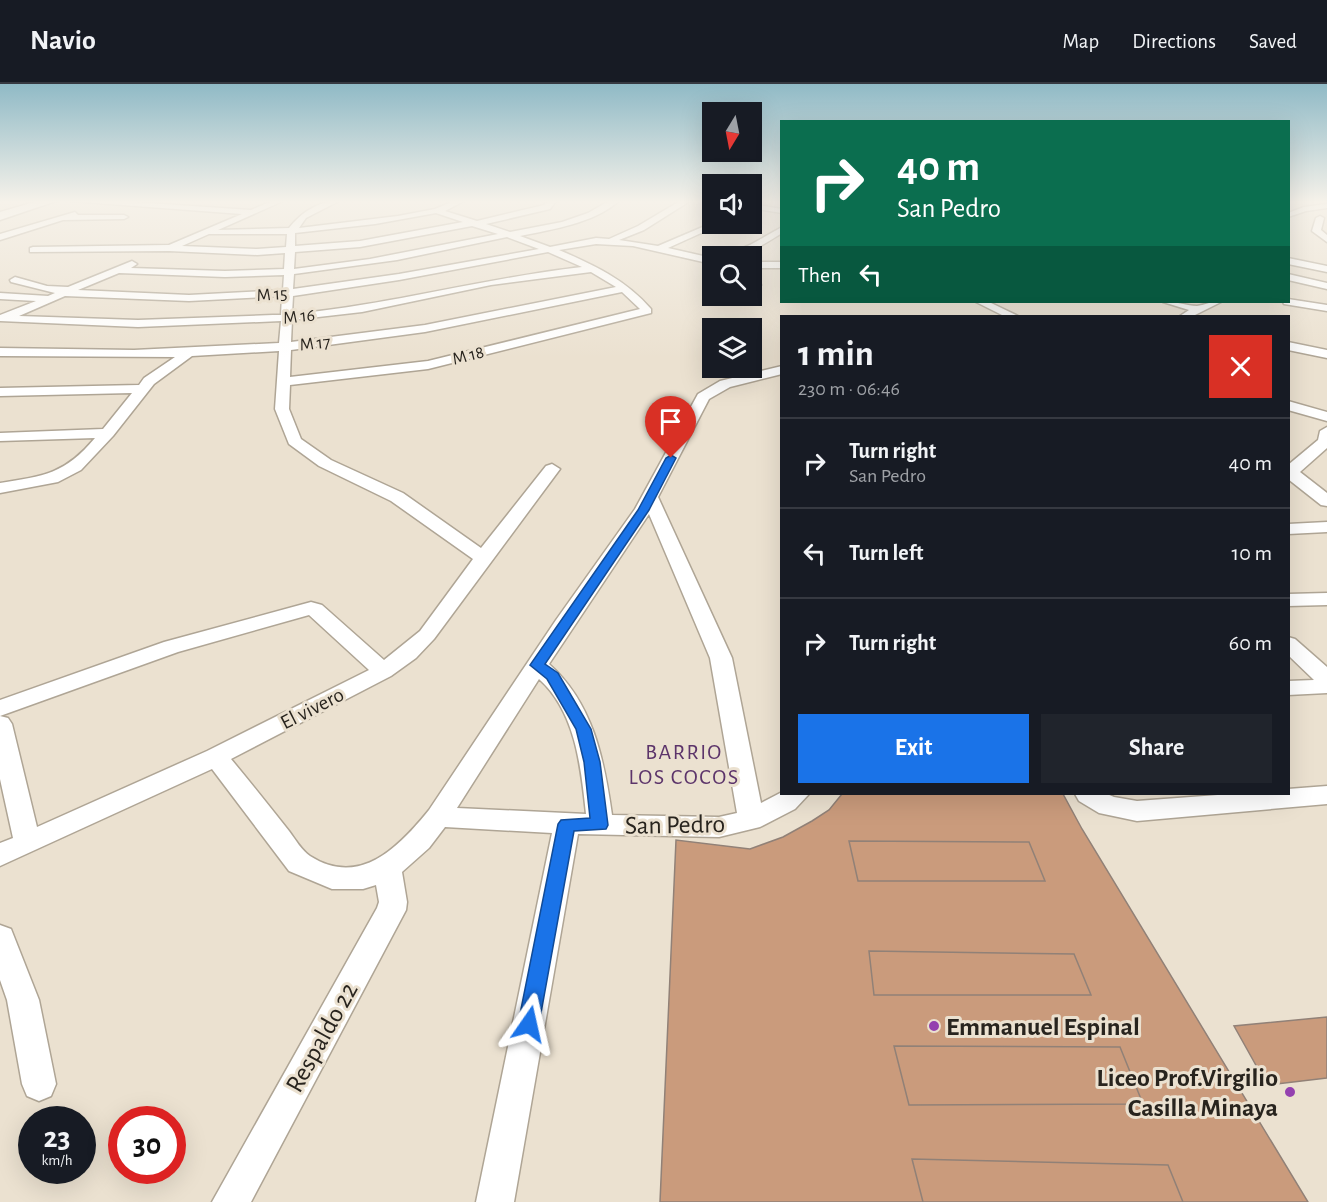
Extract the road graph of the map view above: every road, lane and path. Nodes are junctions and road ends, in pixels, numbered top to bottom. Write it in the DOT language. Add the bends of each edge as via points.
graph roads {
  1 [pos="158,253"];
  2 [pos="290,253"];
  3 [pos="414,253"];
  4 [pos="527,253"];
  5 [pos="559,253"];
  6 [pos="677,253"];
  7 [pos="702,259"];
  8 [pos="1290,261"];
  9 [pos="762,265"];
  10 [pos="780,265"];
  11 [pos="593,269"];
  12 [pos="1327,269"];
  13 [pos="119,270"];
  14 [pos="290,272"];
  15 [pos="1290,277"];
  16 [pos="15,280"];
  17 [pos="1327,286"];
  18 [pos="625,288"];
  19 [pos="67,292"];
  20 [pos="289,293"];
  21 [pos="0,296"];
  22 [pos="50,299"];
  23 [pos="1290,302"];
  24 [pos="983,303"];
  25 [pos="1172,303"];
  26 [pos="1213,303"];
  27 [pos="1198,309"];
  28 [pos="1327,309"];
  29 [pos="1010,315"];
  30 [pos="1187,315"];
  31 [pos="287,318"];
  32 [pos="1,319"];
  33 [pos="285,346"];
  34 [pos="1290,346"];
  35 [pos="0,352"];
  36 [pos="188,353"];
  37 [pos="1327,354"];
  38 [pos="780,370"];
  39 [pos="283,382"];
  40 [pos="143,389"];
  41 [pos="0,392"];
  42 [pos="1290,406"];
  43 [pos="1327,417"];
  44 [pos="1327,431"];
  45 [pos="108,433"];
  46 [pos="0,437"];
  47 [pos="1292,469"];
  48 [pos="552,470"];
  49 [pos="0,488"];
  50 [pos="650,498"];
  51 [pos="1327,501"];
  52 [pos="1327,527"];
  53 [pos="1290,529"];
  54 [pos="483,558"];
  55 [pos="1327,599"];
  56 [pos="1290,600"];
  57 [pos="1290,645"];
  58 [pos="537,665"];
  59 [pos="383,671"];
  60 [pos="1327,679"];
  61 [pos="1327,686"];
  62 [pos="1290,688"];
  63 [pos="0,708"];
  64 [pos="0,724"];
  65 [pos="216,757"];
  66 [pos="795,795"];
  67 [pos="1090,795"];
  68 [pos="1327,795"];
  69 [pos="438,817"];
  70 [pos="751,820"];
  71 [pos="567,824"];
  72 [pos="600,825"];
  73 [pos="27,842"];
  74 [pos="0,855"];
  75 [pos="387,868"];
  76 [pos="0,938"];
  77 [pos="39,1084"];
  78 [pos="231,1202"];
  79 [pos="495,1202"];
  1 -- 13 [label="street"];
  2 -- 14 [label="street"];
  3 -- 14 [label="street"];
  4 -- 20 [label="street, M 15"];
  5 -- 11 [label="street"];
  6 -- 7 [label="street"];
  8 -- 12 [label="street"];
  9 -- 10 [label="street"];
  11 -- 18 [label="street"];
  11 -- 31 [label="street, M 16" via="509,279 363,309"];
  13 -- 14 [label="street"];
  13 -- 19 [label="street"];
  14 -- 20 [label="street"];
  15 -- 17 [label="street"];
  16 -- 19 [label="street, M 15"];
  18 -- 33 [label="street, M 17" via="359,339"];
  18 -- 39 [label="street, M 18" via="648,310 428,365"];
  19 -- 20 [label="street, M 15" via="189,298"];
  19 -- 22 [label="street"];
  20 -- 31 [label="street"];
  21 -- 22 [label="street"];
  22 -- 32 [label="street"];
  23 -- 28 [label="street"];
  24 -- 29 [label="street"];
  25 -- 27 [label="street"];
  26 -- 27 [label="street"];
  27 -- 30 [label="street"];
  31 -- 32 [label="street, M 16" via="171,325"];
  31 -- 33 [label="street"];
  33 -- 36 [label="street, M 17"];
  33 -- 39 [label="street"];
  34 -- 37 [label="street"];
  35 -- 36 [label="street, M 17"];
  36 -- 40 [label="street"];
  38 -- 50 [label="street" via="724,384 703,397"];
  39 -- 54 [label="street" via="282,409 294,441 325,463 398,497"];
  40 -- 41 [label="street"];
  40 -- 45 [label="street"];
  42 -- 43 [label="street"];
  44 -- 47 [label="street" via="1325,442"];
  45 -- 46 [label="street"];
  45 -- 49 [label="street" via="68,471 52,479"];
  47 -- 51 [label="street"];
  48 -- 54 [label="street, El vivero"];
  50 -- 58 [label="street"];
  50 -- 70 [label="street" via="721,658"];
  52 -- 53 [label="street"];
  54 -- 59 [label="street, El vivero" via="427,635"];
  55 -- 56 [label="street"];
  57 -- 60 [label="street"];
  58 -- 69 [label="street"];
  58 -- 72 [label="street" via="552,676 583,729 592,762"];
  59 -- 63 [label="street" via="311,608 171,647"];
  59 -- 65 [label="street, El vivero"];
  61 -- 62 [label="street"];
  64 -- 73 [label="street"];
  65 -- 73 [label="street, El vivero"];
  65 -- 75 [label="street" via="299,863 332,878 363,878"];
  66 -- 70 [label="street, San Pedro"];
  67 -- 68 [label="street" via="1108,806 1137,811"];
  69 -- 71 [label="street, San Pedro"];
  69 -- 75 [label="street" via="419,841"];
  70 -- 72 [label="street, San Pedro" via="719,826"];
  71 -- 72 [label="street, San Pedro"];
  71 -- 79 [label="street"];
  73 -- 74 [label="street, El vivero"];
  75 -- 78 [label="street, Respaldo 22" via="391,910"];
  76 -- 77 [label="street" via="23,1000"];
}
